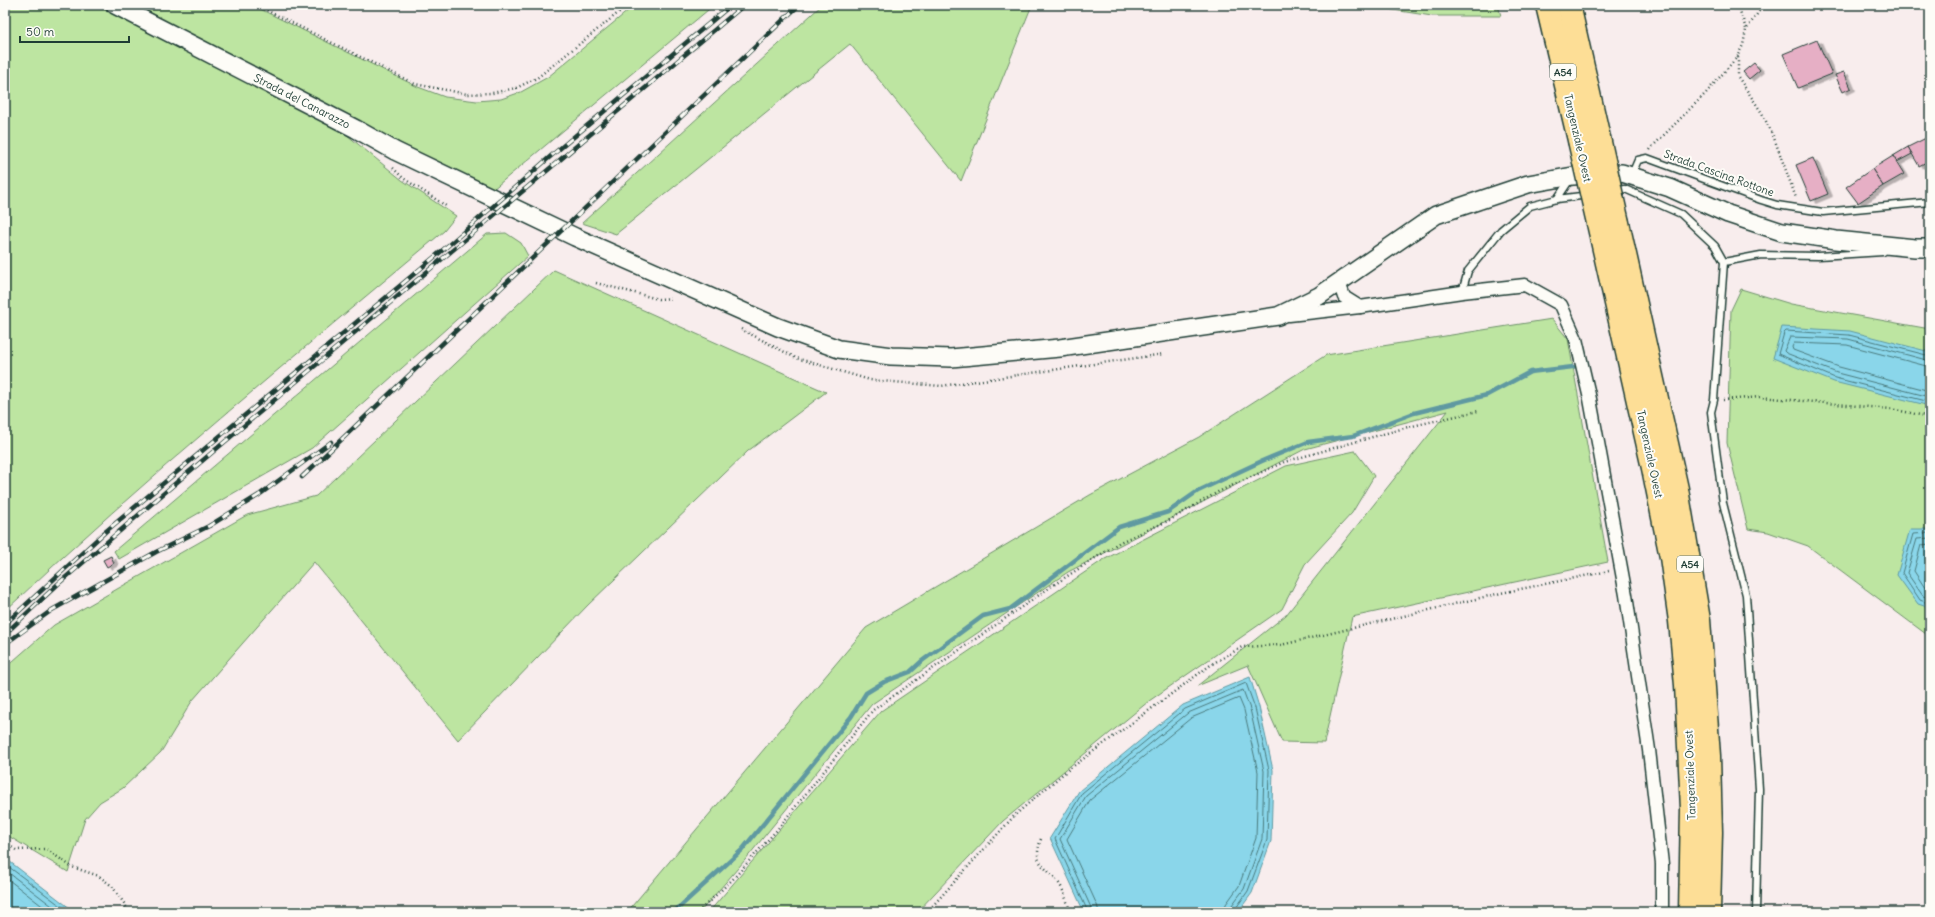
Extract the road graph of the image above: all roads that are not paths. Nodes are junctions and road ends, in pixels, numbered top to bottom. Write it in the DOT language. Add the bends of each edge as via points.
graph roads {
  1 [pos="114,5"];
  2 [pos="1547,5"];
  3 [pos="1568,5"];
  4 [pos="1589,139"];
  5 [pos="1631,175"];
  6 [pos="1573,176"];
  7 [pos="1603,193"];
  8 [pos="1595,194"];
  9 [pos="1557,199"];
  10 [pos="1930,202"];
  11 [pos="1608,223"];
  12 [pos="1922,248"];
  13 [pos="1724,262"];
  14 [pos="1339,282"];
  15 [pos="1462,292"];
  16 [pos="1360,307"];
  17 [pos="1278,316"];
  18 [pos="1662,912"];
  19 [pos="1690,912"];
  20 [pos="1709,912"];
  21 [pos="1756,912"];
  1 -- 17 [label="street, Strada del Canarazzo" via="395,151 778,327 839,349 891,356 951,358 1060,348"];
  2 -- 4 [label="highway, Tangenziale Ovest / A54"];
  3 -- 4 [label="highway, Tangenziale Ovest / A54"];
  4 -- 11 [label="highway, Tangenziale Ovest / A54, bridge"];
  5 -- 6 [label="street, Strada del Canarazzo" via="1622,173"];
  5 -- 10 [label="lane, Strada Cascina Rottone" via="1638,160 1648,158 1761,200 1823,212"];
  5 -- 12 [label="street, Strada del Canarazzo" via="1670,188 1728,214 1782,232"];
  6 -- 9 [label="lane"];
  6 -- 14 [label="street, Strada del Canarazzo" via="1528,184 1436,215"];
  7 -- 13 [label="lane" via="1625,189 1681,214 1715,246"];
  8 -- 9 [label="lane"];
  9 -- 15 [label="lane" via="1530,206 1501,230 1468,271"];
  11 -- 19 [label="highway, Tangenziale Ovest / A54" via="1671,557 1680,621 1692,809"];
  11 -- 20 [label="highway, Tangenziale Ovest / A54" via="1677,489 1699,620 1710,756"];
  12 -- 13 [label="lane" via="1834,255 1762,255"];
  13 -- 21 [label="lane" via="1711,412 1723,503 1746,595 1759,789"];
  14 -- 16 [label="street" via="1344,297"];
  14 -- 17 [label="street, Strada del Canarazzo" via="1319,296"];
  15 -- 16 [label="street"];
  15 -- 18 [label="street" via="1525,285 1561,304 1576,340 1590,399 1622,569 1649,750 1662,864"];
  16 -- 17 [label="street"];
}
